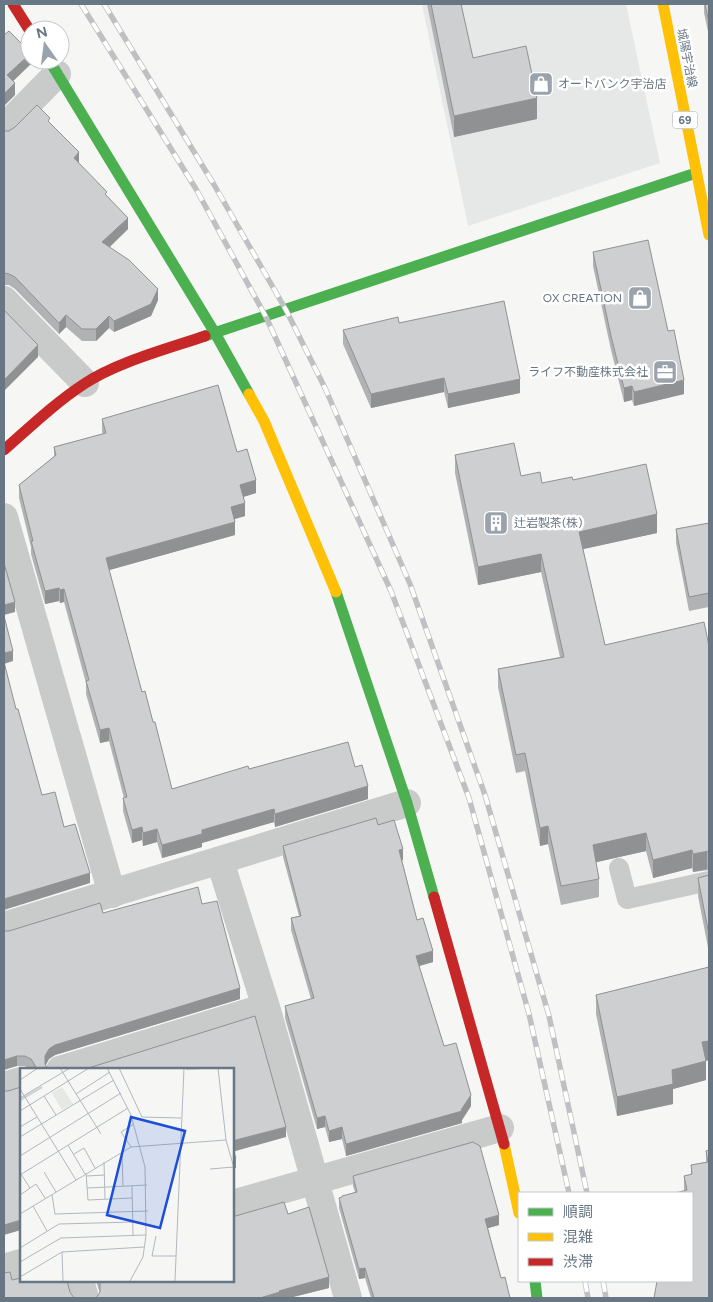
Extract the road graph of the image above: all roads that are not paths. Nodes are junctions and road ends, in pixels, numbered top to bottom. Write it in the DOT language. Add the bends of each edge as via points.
graph roads {
  1 [pos="13,4"];
  2 [pos="663,4"];
  3 [pos="23,20"];
  4 [pos="51,70"];
  5 [pos="55,70"];
  6 [pos="4,128"];
  7 [pos="703,171"];
  8 [pos="709,235"];
  9 [pos="4,300"];
  10 [pos="215,333"];
  11 [pos="85,383"];
  12 [pos="4,450"];
  13 [pos="4,517"];
  14 [pos="407,803"];
  15 [pos="220,861"];
  16 [pos="619,868"];
  17 [pos="709,881"];
  18 [pos="112,894"];
  19 [pos="4,926"];
  20 [pos="266,1007"];
  21 [pos="67,1068"];
  22 [pos="20,1081"];
  23 [pos="4,1086"];
  24 [pos="500,1128"];
  25 [pos="315,1180"];
  26 [pos="234,1203"];
  27 [pos="518,1209"];
  28 [pos="20,1263"];
  29 [pos="4,1268"];
  30 [pos="80,1282"];
  31 [pos="535,1282"];
  32 [pos="85,1298"];
  33 [pos="348,1298"];
  34 [pos="537,1298"];
  1 -- 3 [label="street"];
  2 -- 7 [label="street, 城陽宇治線 / 69"];
  4 -- 6 [label="street"];
  5 -- 10 [label="street"];
  7 -- 8 [label="street, 城陽宇治線 / 69"];
  7 -- 10 [label="street"];
  9 -- 11 [label="street"];
  10 -- 11 [label="street" via="128,362"];
  10 -- 14 [label="street" via="264,421 335,588"];
  11 -- 12 [label="street"];
  13 -- 18 [label="street"];
  14 -- 15 [label="street"];
  14 -- 24 [label="street"];
  15 -- 18 [label="street"];
  15 -- 20 [label="street"];
  16 -- 17 [label="lane" via="627,899"];
  18 -- 19 [label="street"];
  20 -- 21 [label="street"];
  20 -- 25 [label="street"];
  22 -- 23 [label="street"];
  24 -- 25 [label="street"];
  24 -- 27 [label="street"];
  25 -- 26 [label="street"];
  25 -- 33 [label="street"];
  28 -- 29 [label="street"];
  30 -- 32 [label="street"];
  31 -- 34 [label="street"];
}
